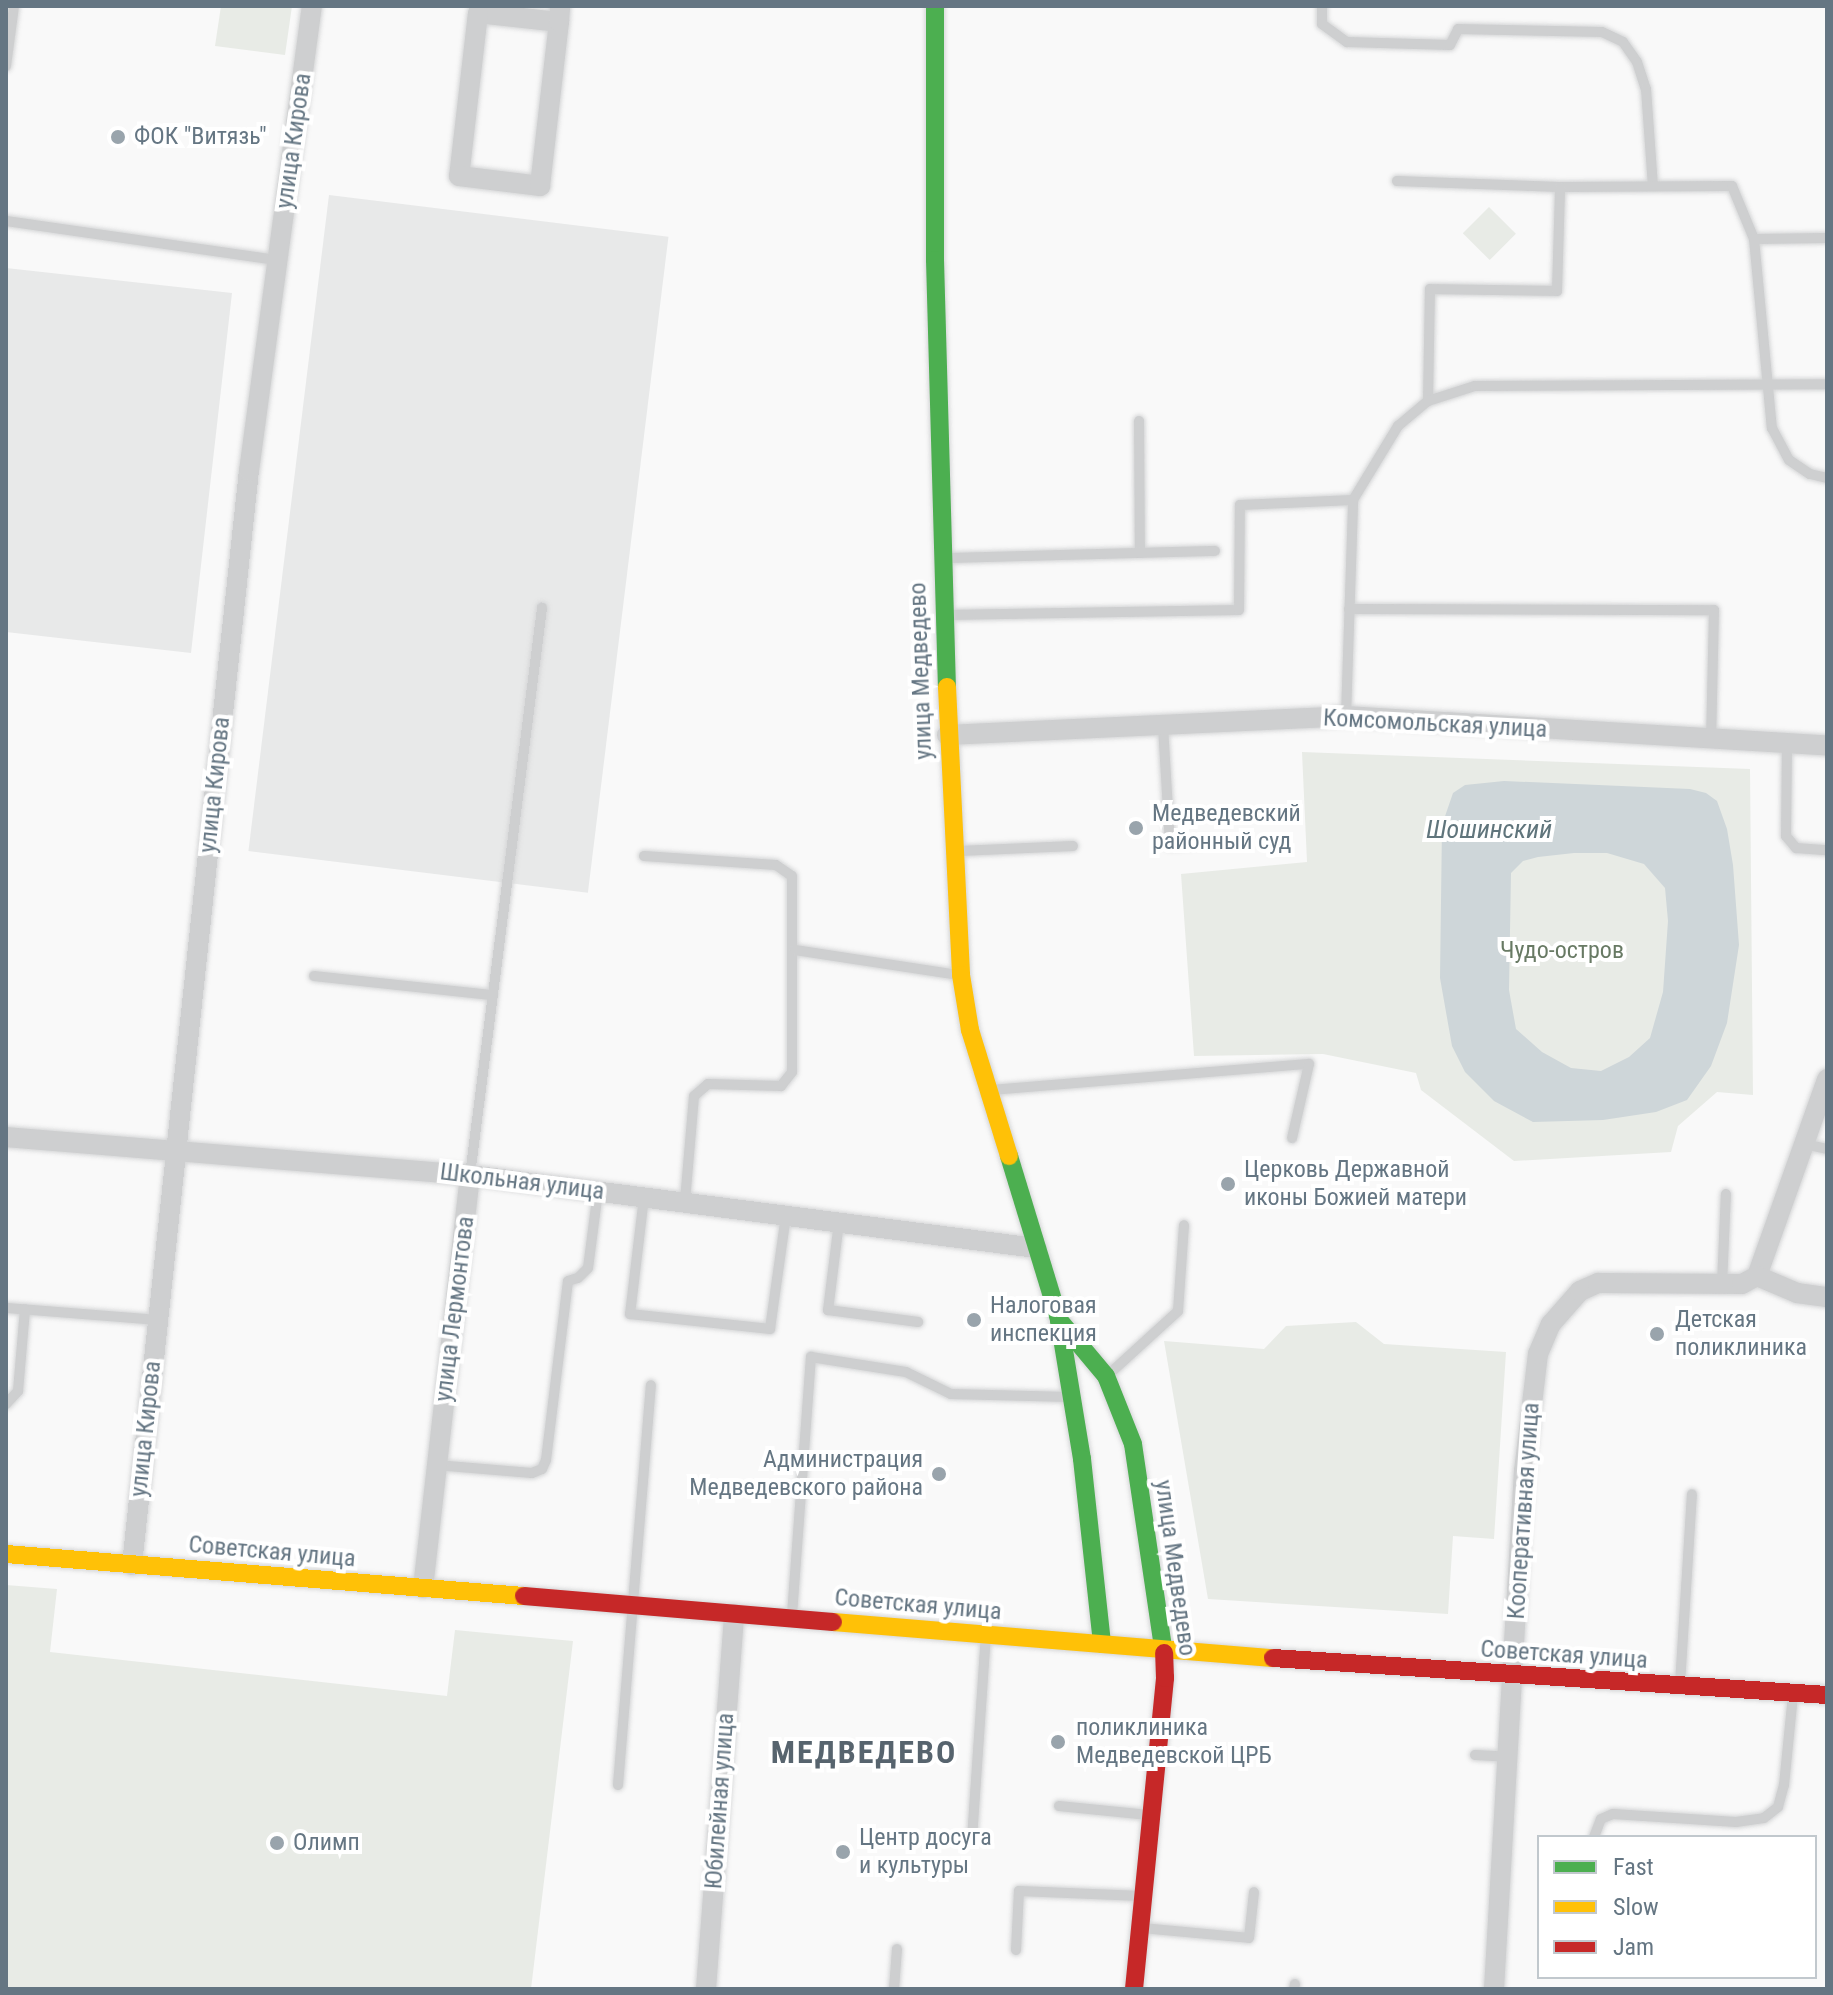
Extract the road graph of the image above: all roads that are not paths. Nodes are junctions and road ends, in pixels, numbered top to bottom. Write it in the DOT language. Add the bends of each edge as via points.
graph roads {
  1 [pos="14,6"];
  2 [pos="312,6"];
  3 [pos="935,6"];
  4 [pos="1322,6"];
  5 [pos="559,14"];
  6 [pos="6,66"];
  7 [pos="1397,181"];
  8 [pos="1653,186"];
  9 [pos="1560,187"];
  10 [pos="6,221"];
  11 [pos="1827,238"];
  12 [pos="1754,239"];
  13 [pos="278,260"];
  14 [pos="1766,384"];
  15 [pos="1827,384"];
  16 [pos="1428,401"];
  17 [pos="1139,421"];
  18 [pos="1827,478"];
  19 [pos="1353,500"];
  20 [pos="1215,551"];
  21 [pos="1140,553"];
  22 [pos="941,558"];
  23 [pos="542,608"];
  24 [pos="1349,609"];
  25 [pos="944,615"];
  26 [pos="1346,716"];
  27 [pos="1163,726"];
  28 [pos="947,735"];
  29 [pos="1711,740"];
  30 [pos="1787,743"];
  31 [pos="1827,745"];
  32 [pos="1206,842"];
  33 [pos="1073,846"];
  34 [pos="1827,850"];
  35 [pos="953,851"];
  36 [pos="644,856"];
  37 [pos="795,950"];
  38 [pos="961,975"];
  39 [pos="314,976"];
  40 [pos="493,995"];
  41 [pos="1827,1079"];
  42 [pos="988,1091"];
  43 [pos="6,1137"];
  44 [pos="1292,1138"];
  45 [pos="1804,1144"];
  46 [pos="1827,1149"];
  47 [pos="174,1151"];
  48 [pos="470,1175"];
  49 [pos="598,1191"];
  50 [pos="1726,1194"];
  51 [pos="644,1197"];
  52 [pos="685,1202"];
  53 [pos="786,1215"];
  54 [pos="839,1222"];
  55 [pos="1184,1225"];
  56 [pos="1036,1248"];
  57 [pos="1757,1276"];
  58 [pos="1722,1284"];
  59 [pos="1827,1297"];
  60 [pos="6,1308"];
  61 [pos="25,1309"];
  62 [pos="157,1320"];
  63 [pos="1059,1320"];
  64 [pos="918,1322"];
  65 [pos="1106,1376"];
  66 [pos="651,1385"];
  67 [pos="1072,1397"];
  68 [pos="6,1404"];
  69 [pos="1133,1444"];
  70 [pos="1082,1459"];
  71 [pos="436,1465"];
  72 [pos="1692,1494"];
  73 [pos="6,1554"];
  74 [pos="132,1565"];
  75 [pos="423,1588"];
  76 [pos="633,1605"];
  77 [pos="734,1614"];
  78 [pos="792,1619"];
  79 [pos="986,1634"];
  80 [pos="1102,1644"];
  81 [pos="1164,1648"];
  82 [pos="1513,1676"];
  83 [pos="1680,1686"];
  84 [pos="1793,1693"];
  85 [pos="1827,1695"];
  86 [pos="1475,1755"];
  87 [pos="1509,1757"];
  88 [pos="618,1785"];
  89 [pos="1059,1806"];
  90 [pos="1151,1815"];
  91 [pos="1595,1835"];
  92 [pos="972,1839"];
  93 [pos="1254,1892"];
  94 [pos="1143,1896"];
  95 [pos="1140,1928"];
  96 [pos="897,1949"];
  97 [pos="1016,1950"];
  98 [pos="706,1989"];
  99 [pos="894,1989"];
  100 [pos="1134,1989"];
  101 [pos="1494,1989"];
  1 -- 6 [label="lane"];
  2 -- 13 [label="street, улица Кирова"];
  3 -- 22 [label="street, улица Медведево"];
  4 -- 8 [label="lane" via="1322,24 1347,42 1450,45 1458,29 1602,32 1623,42 1646,89"];
  5 -- 5 [label="street" via="478,13 459,176 540,186"];
  7 -- 9 [label="lane"];
  8 -- 9 [label="lane"];
  8 -- 12 [label="lane" via="1732,186"];
  9 -- 16 [label="lane" via="1557,291 1430,289"];
  10 -- 13 [label="lane"];
  11 -- 12 [label="lane"];
  12 -- 14 [label="lane"];
  13 -- 47 [label="street, улица Кирова" via="249,471"];
  14 -- 15 [label="lane"];
  14 -- 16 [label="lane" via="1475,386"];
  14 -- 18 [label="lane" via="1772,428 1789,460"];
  16 -- 19 [label="lane" via="1398,426"];
  17 -- 21 [label="lane"];
  19 -- 24 [label="lane"];
  19 -- 25 [label="lane" via="1240,505 1239,610"];
  20 -- 21 [label="lane"];
  21 -- 22 [label="lane"];
  22 -- 25 [label="street, улица Медведево"];
  23 -- 40 [label="lane, улица Лермонтова"];
  24 -- 26 [label="lane"];
  24 -- 29 [label="lane" via="1714,610"];
  25 -- 28 [label="street, улица Медведево"];
  26 -- 27 [label="street, Комсомольская улица"];
  26 -- 29 [label="street, Комсомольская улица"];
  27 -- 28 [label="street, Комсомольская улица"];
  27 -- 32 [label="lane" via="1170,845"];
  28 -- 35 [label="street, улица Медведево"];
  29 -- 30 [label="street, Комсомольская улица"];
  30 -- 31 [label="street, Комсомольская улица"];
  30 -- 34 [label="lane" via="1786,836 1796,848"];
  33 -- 35 [label="lane"];
  35 -- 38 [label="street, улица Медведево"];
  36 -- 37 [label="lane" via="776,865 792,876"];
  37 -- 38 [label="lane"];
  37 -- 52 [label="lane" via="792,1072 781,1086 708,1084 694,1096"];
  38 -- 42 [label="street, улица Медведево"];
  39 -- 40 [label="lane"];
  40 -- 48 [label="lane, улица Лермонтова"];
  41 -- 45 [label="street"];
  42 -- 44 [label="lane" via="1309,1064"];
  42 -- 56 [label="street, улица Медведево"];
  43 -- 47 [label="street, Школьная улица"];
  45 -- 46 [label="lane"];
  45 -- 57 [label="street"];
  47 -- 48 [label="street, Школьная улица"];
  47 -- 62 [label="street, улица Кирова"];
  48 -- 49 [label="street, Школьная улица"];
  48 -- 71 [label="street, улица Лермонтова"];
  49 -- 51 [label="street, Школьная улица"];
  49 -- 71 [label="lane" via="588,1268 568,1281 542,1469 532,1473"];
  50 -- 58 [label="lane"];
  51 -- 52 [label="street, Школьная улица"];
  51 -- 53 [label="lane" via="630,1314 770,1329"];
  52 -- 53 [label="street, Школьная улица"];
  53 -- 54 [label="street, Школьная улица"];
  54 -- 56 [label="street, Школьная улица"];
  54 -- 64 [label="lane" via="828,1310"];
  55 -- 65 [label="lane" via="1178,1311"];
  56 -- 63 [label="street, улица Медведево"];
  57 -- 58 [label="street" via="1742,1284"];
  57 -- 59 [label="street" via="1797,1293"];
  58 -- 82 [label="street, Кооперативная улица" via="1598,1283 1580,1291 1551,1324 1533,1380"];
  60 -- 61 [label="lane"];
  61 -- 62 [label="lane"];
  61 -- 68 [label="lane" via="18,1391"];
  62 -- 74 [label="street, улица Кирова"];
  63 -- 65 [label="street, улица Медведево"];
  63 -- 67 [label="street, улица Медведево"];
  65 -- 69 [label="street, улица Медведево"];
  66 -- 76 [label="lane"];
  67 -- 70 [label="street, улица Медведево"];
  67 -- 78 [label="lane" via="951,1394 906,1372 811,1357"];
  69 -- 70 [label="street" via="1125,1436 1103,1432 1091,1439"];
  69 -- 81 [label="street, улица Медведево"];
  70 -- 80 [label="street, улица Медведево"];
  71 -- 75 [label="street, улица Лермонтова"];
  72 -- 83 [label="lane"];
  73 -- 74 [label="street, Советская улица"];
  74 -- 75 [label="street, Советская улица"];
  75 -- 76 [label="street, Советская улица"];
  76 -- 77 [label="street, Советская улица"];
  76 -- 88 [label="lane"];
  77 -- 78 [label="street, Советская улица"];
  77 -- 98 [label="street, Юбилейная улица"];
  78 -- 79 [label="street, Советская улица"];
  79 -- 80 [label="street, Советская улица"];
  79 -- 92 [label="lane"];
  80 -- 81 [label="street, Советская улица"];
  81 -- 82 [label="street, Советская улица"];
  81 -- 90 [label="street, улица Медведево"];
  82 -- 83 [label="street, Советская улица"];
  82 -- 87 [label="street, Кооперативная улица"];
  83 -- 84 [label="street, Советская улица"];
  84 -- 85 [label="street, Советская улица"];
  84 -- 91 [label="lane" via="1784,1785 1778,1807 1764,1818 1736,1822 1613,1814 1601,1819"];
  86 -- 87 [label="lane"];
  87 -- 101 [label="street, Кооперативная улица"];
  89 -- 90 [label="lane"];
  90 -- 94 [label="street, улица Медведево"];
  93 -- 95 [label="lane" via="1249,1938"];
  94 -- 95 [label="street, улица Медведево"];
  94 -- 97 [label="lane" via="1019,1891"];
  95 -- 100 [label="street, улица Медведево"];
  96 -- 99 [label="lane"];
}
